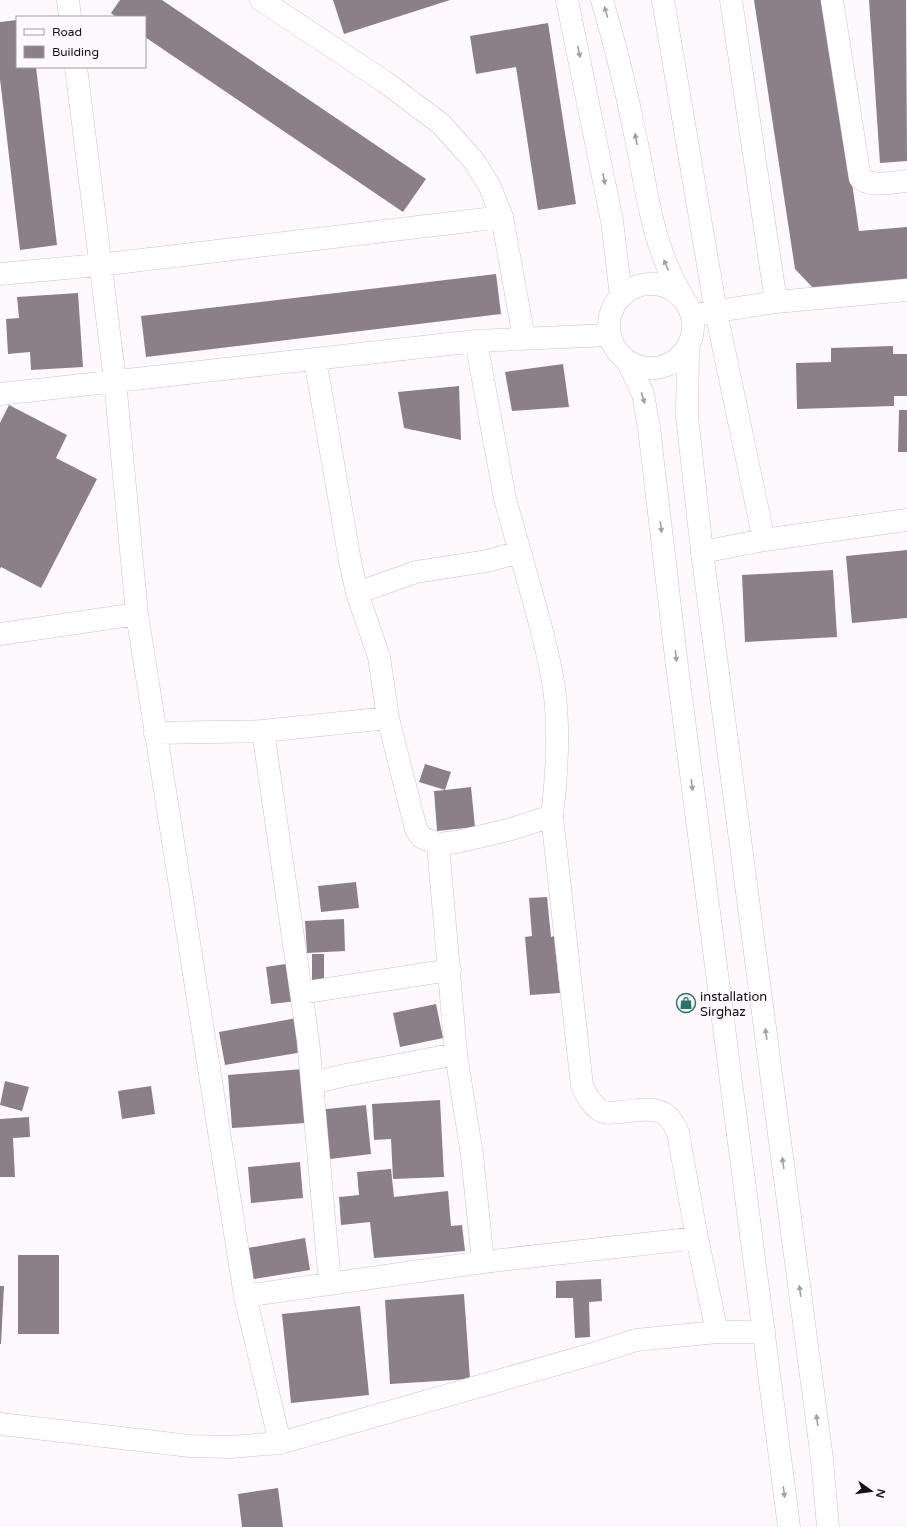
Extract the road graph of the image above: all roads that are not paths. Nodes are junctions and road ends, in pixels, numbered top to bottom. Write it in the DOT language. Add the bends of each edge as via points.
graph roads {
  1 [pos="68,0"];
  2 [pos="261,0"];
  3 [pos="567,0"];
  4 [pos="602,0"];
  5 [pos="663,0"];
  6 [pos="731,0"];
  7 [pos="832,0"];
  8 [pos="70,16"];
  9 [pos="76,68"];
  10 [pos="907,181"];
  11 [pos="502,217"];
  12 [pos="99,265"];
  13 [pos="0,274"];
  14 [pos="907,290"];
  15 [pos="621,296"];
  16 [pos="776,302"];
  17 [pos="688,307"];
  18 [pos="716,312"];
  19 [pos="610,335"];
  20 [pos="524,338"];
  21 [pos="476,341"];
  22 [pos="688,348"];
  23 [pos="315,359"];
  24 [pos="628,362"];
  25 [pos="115,381"];
  26 [pos="0,394"];
  27 [pos="907,520"];
  28 [pos="764,540"];
  29 [pos="520,552"];
  30 [pos="702,552"];
  31 [pos="357,593"];
  32 [pos="137,614"];
  33 [pos="0,634"];
  34 [pos="388,718"];
  35 [pos="263,731"];
  36 [pos="155,733"];
  37 [pos="552,816"];
  38 [pos="438,844"];
  39 [pos="450,970"];
  40 [pos="301,993"];
  41 [pos="456,1054"];
  42 [pos="312,1083"];
  43 [pos="696,1238"];
  44 [pos="483,1262"];
  45 [pos="330,1284"];
  46 [pos="244,1296"];
  47 [pos="717,1332"];
  48 [pos="764,1332"];
  49 [pos="0,1424"];
  50 [pos="280,1443"];
  51 [pos="789,1527"];
  52 [pos="828,1527"];
  1 -- 8 [label="main road"];
  2 -- 11 [label="main road" via="386,82 441,124 474,161 490,187"];
  3 -- 15 [label="main road, one-way" via="612,221"];
  17 -- 4 [label="main road, one-way" via="668,270 656,238 635,133"];
  5 -- 18 [label="main road"];
  6 -- 16 [label="main road"];
  7 -- 10 [label="main road" via="860,178 874,184"];
  9 -- 12 [label="main road"];
  11 -- 12 [label="main road"];
  11 -- 20 [label="main road"];
  12 -- 13 [label="main road"];
  12 -- 25 [label="main road"];
  14 -- 16 [label="main road"];
  15 -- 17 [label="main road" via="636,287 653,284 670,288"];
  15 -- 19 [label="main road" via="613,308 609,321"];
  16 -- 18 [label="main road"];
  17 -- 18 [label="main road"];
  17 -- 22 [label="main road" via="693,332"];
  18 -- 28 [label="main road"];
  19 -- 20 [label="main road"];
  19 -- 24 [label="main road" via="617,350"];
  20 -- 21 [label="main road"];
  21 -- 23 [label="main road"];
  21 -- 29 [label="main road" via="506,499"];
  22 -- 24 [label="main road" via="676,360 661,367 644,368"];
  22 -- 30 [label="main road" via="687,416"];
  23 -- 25 [label="main road"];
  23 -- 31 [label="main road"];
  24 -- 48 [label="main road, one-way" via="647,411 677,666"];
  25 -- 26 [label="main road"];
  25 -- 32 [label="main road"];
  27 -- 28 [label="main road"];
  28 -- 30 [label="main road"];
  29 -- 31 [label="main road" via="487,561 416,572"];
  29 -- 37 [label="main road" via="554,688 558,738"];
  52 -- 30 [label="main road, one-way" via="822,1459"];
  31 -- 34 [label="main road" via="379,658"];
  32 -- 33 [label="main road"];
  32 -- 36 [label="main road"];
  34 -- 35 [label="main road"];
  34 -- 38 [label="main road" via="416,829 421,837"];
  35 -- 36 [label="main road"];
  35 -- 40 [label="main road"];
  36 -- 46 [label="main road"];
  37 -- 38 [label="main road" via="508,830"];
  37 -- 43 [label="main road" via="582,1086 598,1110 607,1113 650,1110 665,1113 673,1120 678,1133"];
  38 -- 39 [label="main road"];
  39 -- 40 [label="main road"];
  39 -- 41 [label="main road"];
  40 -- 42 [label="main road"];
  41 -- 42 [label="main road"];
  41 -- 44 [label="main road" via="472,1155"];
  42 -- 45 [label="main road"];
  43 -- 44 [label="main road"];
  43 -- 47 [label="main road"];
  44 -- 45 [label="main road"];
  45 -- 46 [label="main road"];
  46 -- 50 [label="main road"];
  47 -- 48 [label="main road"];
  47 -- 50 [label="main road" via="636,1340"];
  48 -- 51 [label="main road, one-way"];
  49 -- 50 [label="main road" via="190,1446 230,1447"];
}
